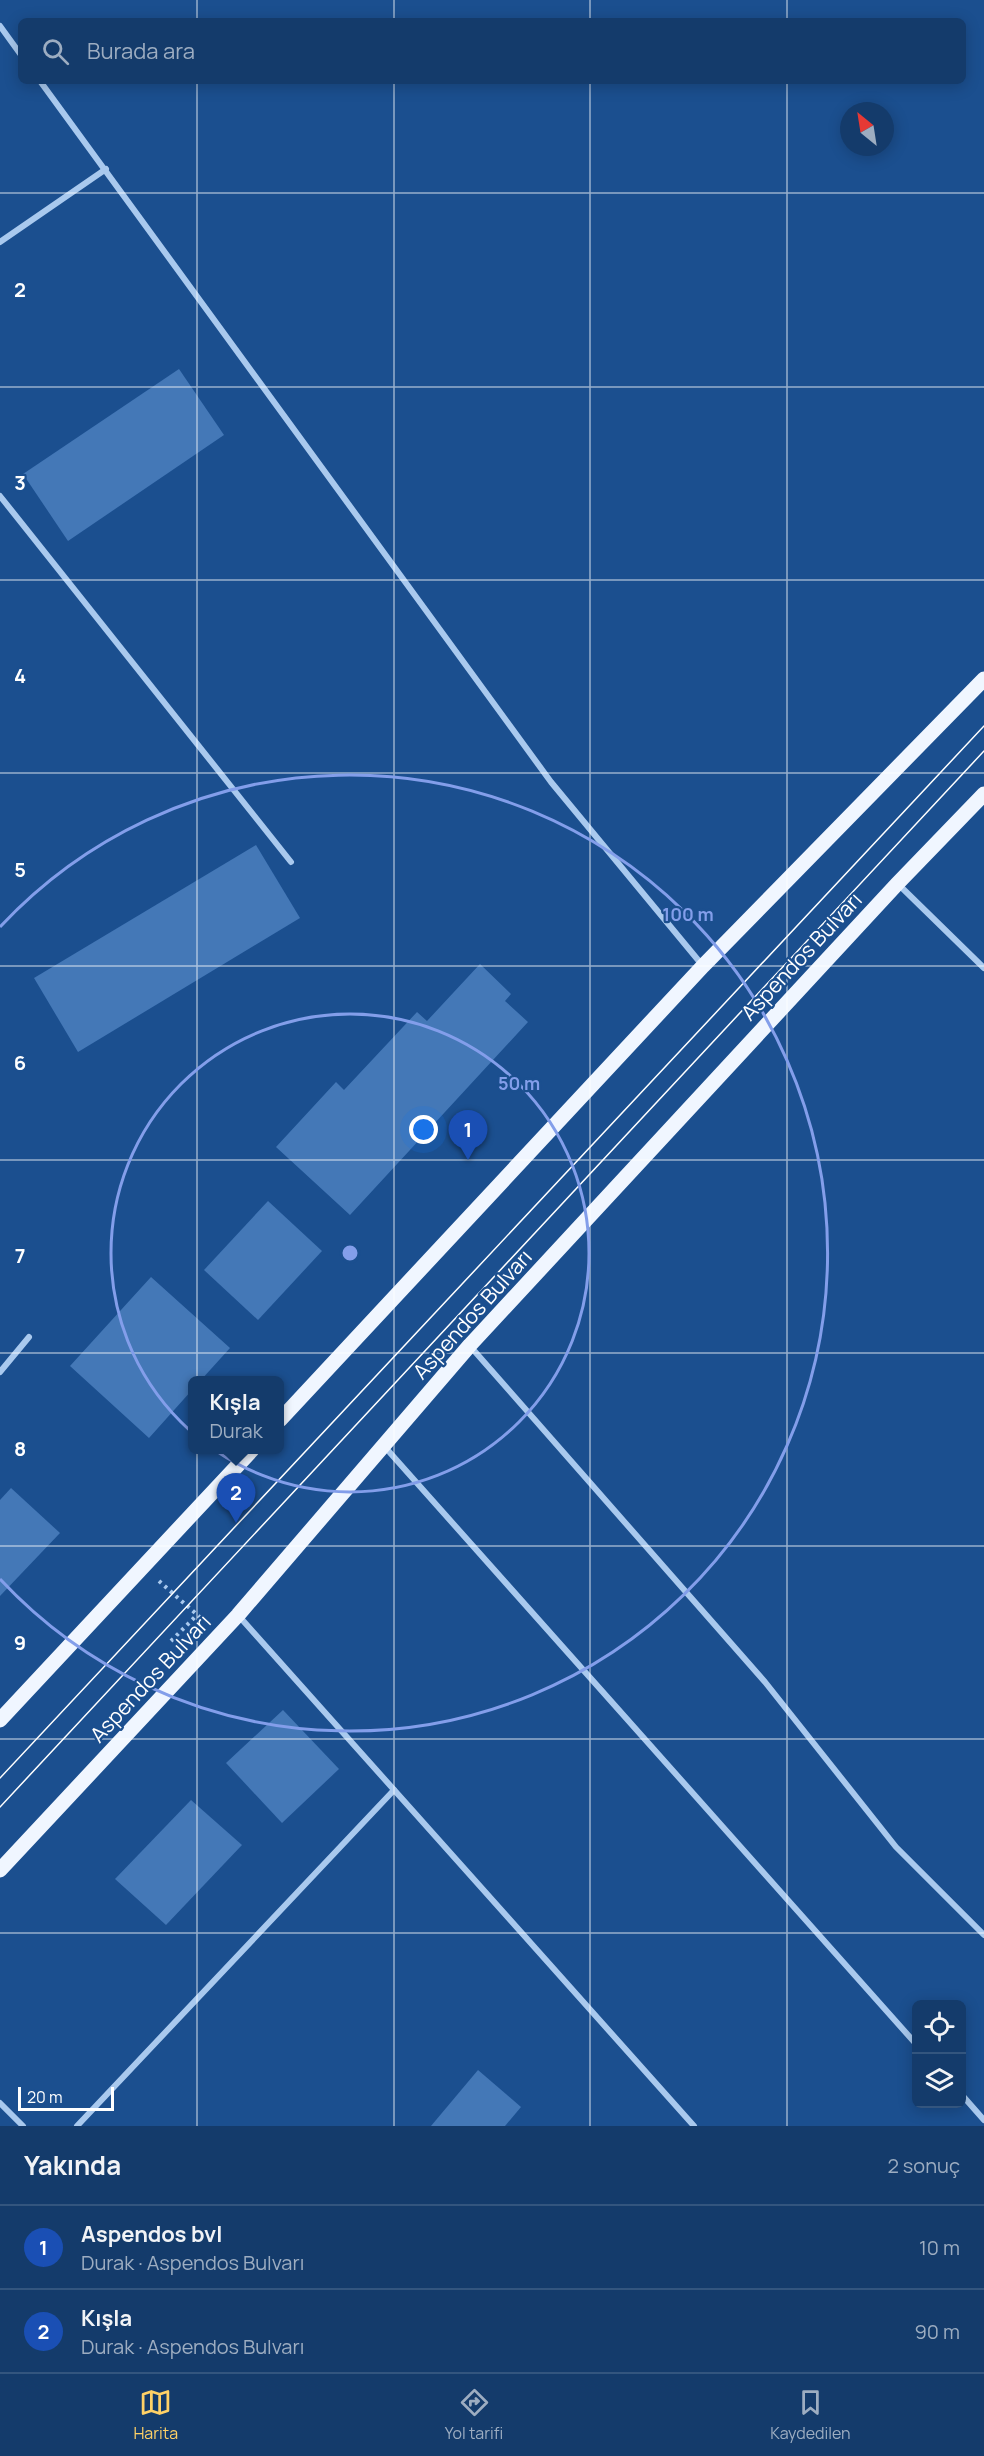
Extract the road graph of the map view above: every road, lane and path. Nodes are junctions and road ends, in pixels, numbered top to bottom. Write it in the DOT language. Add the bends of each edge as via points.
graph roads {
  1 [pos="0,26"];
  2 [pos="18,51"];
  3 [pos="42,84"];
  4 [pos="106,169"];
  5 [pos="0,242"];
  6 [pos="0,496"];
  7 [pos="984,679"];
  8 [pos="984,794"];
  9 [pos="291,862"];
  10 [pos="897,884"];
  11 [pos="703,966"];
  12 [pos="984,968"];
  13 [pos="29,1337"];
  14 [pos="470,1345"];
  15 [pos="0,1372"];
  16 [pos="284,1415"];
  17 [pos="383,1446"];
  18 [pos="247,1454"];
  19 [pos="143,1567"];
  20 [pos="197,1614"];
  21 [pos="238,1615"];
  22 [pos="219,1634"];
  23 [pos="171,1641"];
  24 [pos="0,1720"];
  25 [pos="394,1790"];
  26 [pos="0,1870"];
  27 [pos="984,1935"];
  28 [pos="912,2040"];
  29 [pos="966,2100"];
  30 [pos="0,2103"];
  31 [pos="984,2120"];
  32 [pos="23,2126"];
  33 [pos="77,2126"];
  34 [pos="694,2126"];
  1 -- 2 [label="street"];
  3 -- 4 [label="street"];
  4 -- 5 [label="street"];
  4 -- 11 [label="street" via="551,782"];
  6 -- 9 [label="street"];
  7 -- 11 [label="main road"];
  8 -- 10 [label="main road, Aspendos Bulvarı"];
  10 -- 12 [label="street"];
  10 -- 14 [label="main road, Aspendos Bulvarı"];
  11 -- 16 [label="main road"];
  13 -- 15 [label="street"];
  14 -- 17 [label="main road, Aspendos Bulvarı"];
  14 -- 27 [label="street" via="765,1682 896,1847"];
  17 -- 21 [label="main road, Aspendos Bulvarı"];
  17 -- 28 [label="street"];
  18 -- 19 [label="main road"];
  19 -- 20 [label="path"];
  19 -- 24 [label="main road"];
  20 -- 22 [label="path"];
  20 -- 23 [label="path"];
  21 -- 22 [label="main road, Aspendos Bulvarı"];
  21 -- 25 [label="street"];
  22 -- 26 [label="main road, Aspendos Bulvarı"];
  25 -- 33 [label="street"];
  25 -- 34 [label="street"];
  29 -- 31 [label="street"];
  30 -- 32 [label="street"];
}
